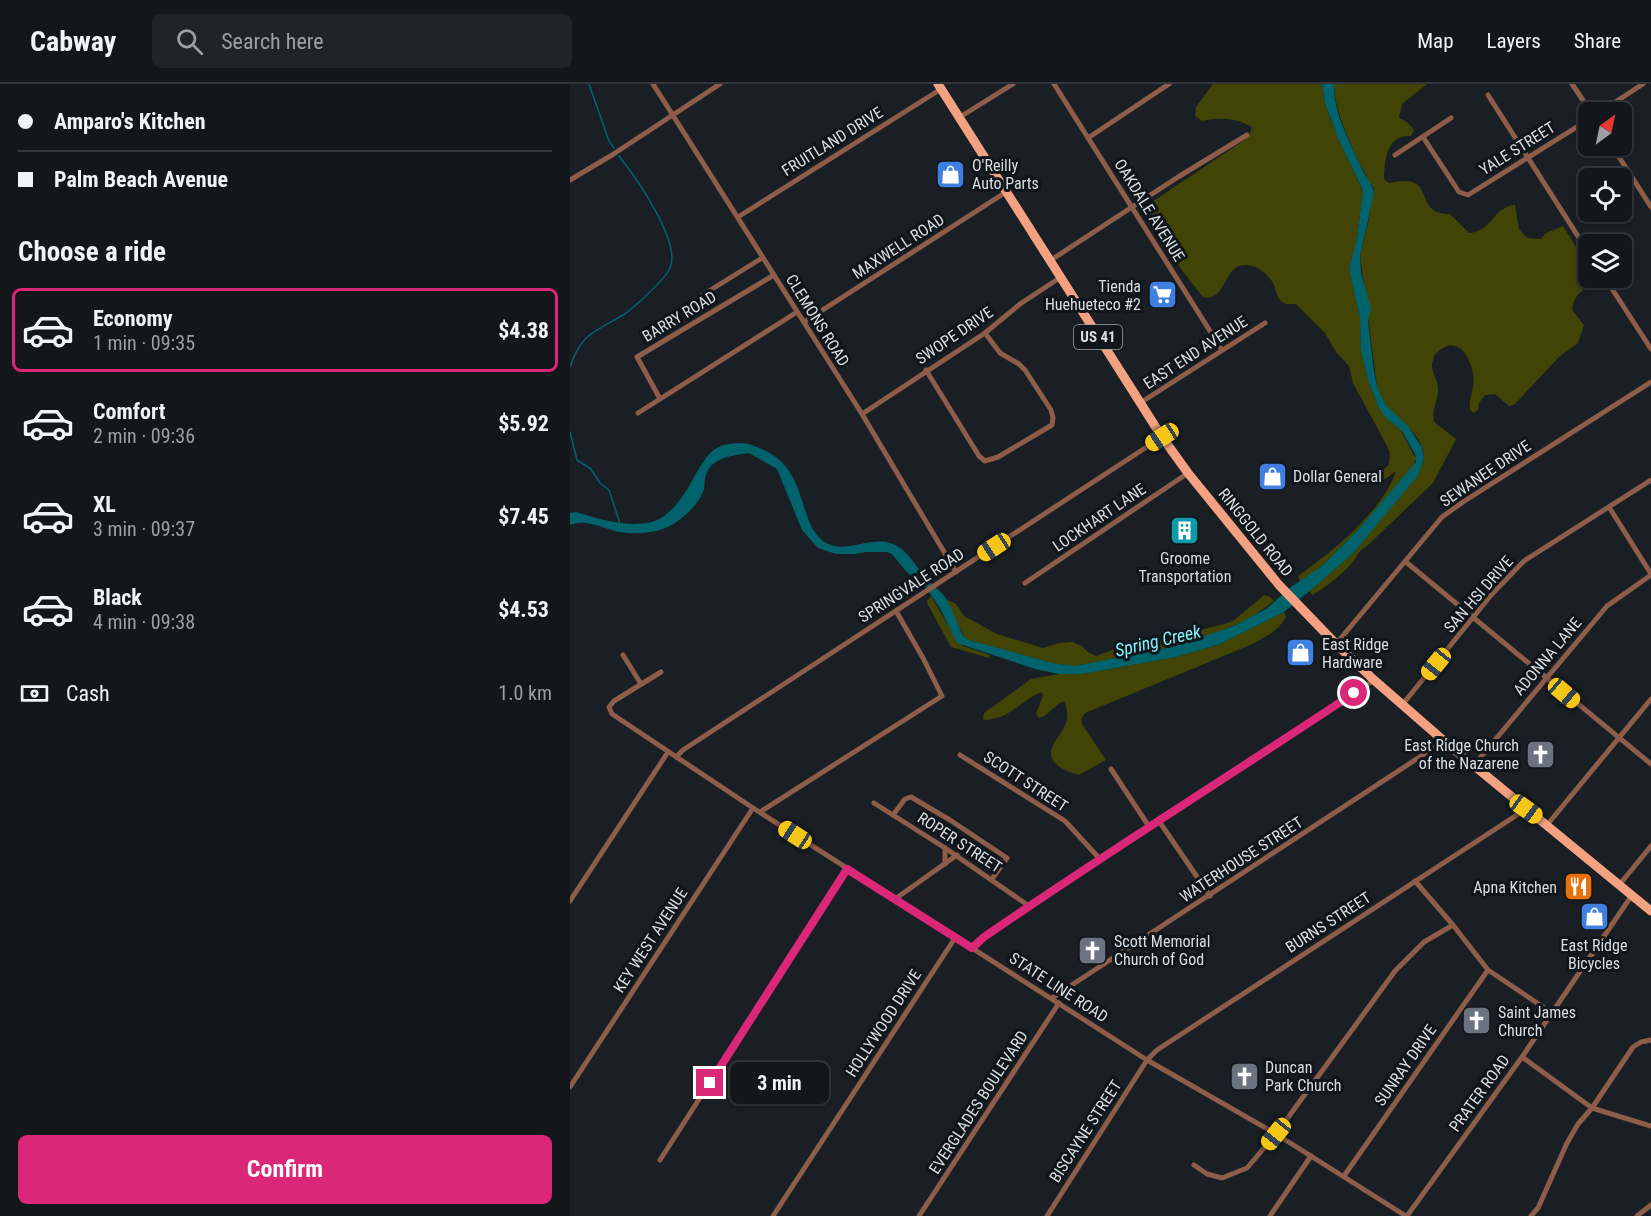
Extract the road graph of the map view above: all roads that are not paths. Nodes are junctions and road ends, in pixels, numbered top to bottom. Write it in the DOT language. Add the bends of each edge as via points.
graph roads {
  1 [pos="653,84"];
  2 [pos="720,84"];
  3 [pos="1012,84"];
  4 [pos="1053,84"];
  5 [pos="1169,84"];
  6 [pos="1572,84"];
  7 [pos="1643,84"];
  8 [pos="939,86"];
  9 [pos="1488,95"];
  10 [pos="1584,102"];
  11 [pos="1615,102"];
  12 [pos="672,114"];
  13 [pos="960,117"];
  14 [pos="1451,118"];
  15 [pos="1578,126"];
  16 [pos="1247,135"];
  17 [pos="1423,137"];
  18 [pos="1088,138"];
  19 [pos="1395,155"];
  20 [pos="1618,156"];
  21 [pos="1528,157"];
  22 [pos="570,180"];
  23 [pos="1006,192"];
  24 [pos="1133,207"];
  25 [pos="1651,207"];
  26 [pos="738,217"];
  27 [pos="1578,236"];
  28 [pos="762,258"];
  29 [pos="1051,260"];
  30 [pos="774,275"];
  31 [pos="1061,276"];
  32 [pos="1611,288"];
  33 [pos="701,296"];
  34 [pos="797,312"];
  35 [pos="804,322"];
  36 [pos="1265,323"];
  37 [pos="985,333"];
  38 [pos="1651,349"];
  39 [pos="1222,350"];
  40 [pos="926,370"];
  41 [pos="1651,382"];
  42 [pos="659,397"];
  43 [pos="1140,404"];
  44 [pos="638,413"];
  45 [pos="862,414"];
  46 [pos="1162,437"];
  47 [pos="1188,473"];
  48 [pos="1651,480"];
  49 [pos="1610,507"];
  50 [pos="1406,562"];
  51 [pos="956,572"];
  52 [pos="1651,574"];
  53 [pos="1025,583"];
  54 [pos="896,611"];
  55 [pos="1474,617"];
  56 [pos="1336,644"];
  57 [pos="623,655"];
  58 [pos="661,672"];
  59 [pos="1546,677"];
  60 [pos="1374,680"];
  61 [pos="641,684"];
  62 [pos="1651,699"];
  63 [pos="1402,705"];
  64 [pos="1619,738"];
  65 [pos="1444,741"];
  66 [pos="668,752"];
  67 [pos="960,755"];
  68 [pos="676,757"];
  69 [pos="1651,764"];
  70 [pos="1474,765"];
  71 [pos="1111,769"];
  72 [pos="874,803"];
  73 [pos="753,808"];
  74 [pos="1526,809"];
  75 [pos="760,812"];
  76 [pos="893,815"];
  77 [pos="1159,821"];
  78 [pos="1547,825"];
  79 [pos="1150,828"];
  80 [pos="1651,846"];
  81 [pos="945,848"];
  82 [pos="957,855"];
  83 [pos="1100,858"];
  84 [pos="945,864"];
  85 [pos="847,869"];
  86 [pos="992,879"];
  87 [pos="1415,881"];
  88 [pos="1620,884"];
  89 [pos="1632,895"];
  90 [pos="1210,896"];
  91 [pos="896,899"];
  92 [pos="570,901"];
  93 [pos="1029,906"];
  94 [pos="1651,911"];
  95 [pos="1454,925"];
  96 [pos="955,938"];
  97 [pos="972,948"];
  98 [pos="1488,970"];
  99 [pos="1052,998"];
  100 [pos="1059,1003"];
  101 [pos="1552,1013"];
  102 [pos="1651,1040"];
  103 [pos="1522,1057"];
  104 [pos="1147,1060"];
  105 [pos="570,1087"];
  106 [pos="1592,1108"];
  107 [pos="1651,1126"];
  108 [pos="1276,1134"];
  109 [pos="1311,1156"];
  110 [pos="660,1160"];
  111 [pos="1194,1165"];
  112 [pos="1344,1176"];
  113 [pos="1651,1205"];
  114 [pos="773,1216"];
  115 [pos="919,1216"];
  116 [pos="1047,1216"];
  117 [pos="1270,1216"];
  118 [pos="1406,1216"];
  119 [pos="1531,1216"];
  120 [pos="1637,1216"];
  1 -- 12 [label="street, CLEMONS ROAD"];
  2 -- 12 [label="street"];
  3 -- 13 [label="street"];
  4 -- 18 [label="street, OAKDALE AVENUE"];
  5 -- 18 [label="street"];
  6 -- 10 [label="street"];
  7 -- 11 [label="street"];
  8 -- 13 [label="main road, RINGGOLD ROAD / US 41"];
  8 -- 26 [label="street, FRUITLAND DRIVE"];
  9 -- 21 [label="street"];
  12 -- 22 [label="street"];
  12 -- 26 [label="street, CLEMONS ROAD"];
  13 -- 23 [label="main road, RINGGOLD ROAD / US 41"];
  14 -- 17 [label="street"];
  15 -- 21 [label="street, YALE STREET"];
  16 -- 24 [label="street"];
  17 -- 19 [label="street"];
  17 -- 21 [label="street, YALE STREET" via="1459,192 1468,195"];
  18 -- 24 [label="street, OAKDALE AVENUE"];
  20 -- 25 [label="street"];
  21 -- 27 [label="street"];
  23 -- 29 [label="main road, RINGGOLD ROAD / US 41"];
  23 -- 35 [label="street, MAXWELL ROAD"];
  24 -- 29 [label="street"];
  24 -- 39 [label="street, OAKDALE AVENUE"];
  26 -- 28 [label="street, CLEMONS ROAD"];
  28 -- 30 [label="street, CLEMONS ROAD"];
  28 -- 33 [label="street"];
  29 -- 31 [label="main road, RINGGOLD ROAD / US 41"];
  30 -- 34 [label="street, CLEMONS ROAD"];
  30 -- 42 [label="street, BARRY ROAD" via="637,357"];
  31 -- 37 [label="street, SWOPE DRIVE"];
  31 -- 43 [label="main road, RINGGOLD ROAD / US 41"];
  32 -- 38 [label="street"];
  34 -- 35 [label="street, CLEMONS ROAD"];
  34 -- 42 [label="street"];
  35 -- 45 [label="street, CLEMONS ROAD"];
  36 -- 39 [label="street, EAST END AVENUE"];
  37 -- 40 [label="street, SWOPE DRIVE"];
  37 -- 40 [label="street" via="1000,353 1025,370 1051,410 1052,425 1043,431 998,458 985,461"];
  39 -- 43 [label="street, EAST END AVENUE"];
  40 -- 45 [label="street, SWOPE DRIVE"];
  41 -- 50 [label="street, SEWANEE DRIVE" via="1463,502 1442,518"];
  42 -- 44 [label="street"];
  43 -- 46 [label="main road, RINGGOLD ROAD / US 41"];
  45 -- 51 [label="street, CLEMONS ROAD"];
  46 -- 47 [label="main road, RINGGOLD ROAD / US 41"];
  46 -- 51 [label="street, SPRINGVALE ROAD"];
  47 -- 53 [label="street, LOCKHART LANE"];
  47 -- 56 [label="main road, RINGGOLD ROAD / US 41" via="1280,585"];
  48 -- 49 [label="street, SAN HSI DRIVE"];
  49 -- 52 [label="street"];
  49 -- 55 [label="street, SAN HSI DRIVE" via="1524,561"];
  50 -- 55 [label="street"];
  50 -- 56 [label="street, SEWANEE DRIVE"];
  51 -- 54 [label="street, SPRINGVALE ROAD"];
  52 -- 59 [label="street, ADONNA LANE" via="1607,606"];
  54 -- 68 [label="street, SPRINGVALE ROAD"];
  54 -- 75 [label="street" via="942,696"];
  55 -- 59 [label="street"];
  55 -- 63 [label="street, SAN HSI DRIVE"];
  56 -- 60 [label="main road, RINGGOLD ROAD / US 41"];
  57 -- 61 [label="street"];
  58 -- 61 [label="street"];
  59 -- 64 [label="street"];
  59 -- 70 [label="street, ADONNA LANE"];
  60 -- 63 [label="main road, RINGGOLD ROAD / US 41"];
  60 -- 77 [label="street"];
  61 -- 66 [label="street, STATE LINE ROAD" via="609,707 612,714"];
  62 -- 64 [label="street"];
  63 -- 65 [label="main road, RINGGOLD ROAD / US 41"];
  64 -- 69 [label="street"];
  64 -- 78 [label="street"];
  65 -- 70 [label="main road, RINGGOLD ROAD / US 41"];
  65 -- 90 [label="street, WATERHOUSE STREET"];
  66 -- 68 [label="street, STATE LINE ROAD"];
  66 -- 92 [label="street"];
  67 -- 83 [label="street, SCOTT STREET" via="1065,821"];
  68 -- 73 [label="street, STATE LINE ROAD"];
  70 -- 74 [label="main road, RINGGOLD ROAD / US 41"];
  71 -- 79 [label="street"];
  72 -- 76 [label="street, ROPER STREET"];
  73 -- 75 [label="street, STATE LINE ROAD"];
  73 -- 105 [label="street, KEY WEST AVENUE"];
  74 -- 78 [label="main road, RINGGOLD ROAD / US 41"];
  74 -- 87 [label="street, BURNS STREET"];
  75 -- 85 [label="street, STATE LINE ROAD"];
  76 -- 81 [label="street, ROPER STREET"];
  76 -- 86 [label="street" via="910,798 950,820 1007,858"];
  77 -- 79 [label="street"];
  77 -- 90 [label="street"];
  78 -- 88 [label="main road, RINGGOLD ROAD / US 41"];
  79 -- 83 [label="street"];
  80 -- 88 [label="street"];
  81 -- 82 [label="street, ROPER STREET"];
  81 -- 84 [label="street"];
  82 -- 84 [label="street"];
  82 -- 86 [label="street, ROPER STREET"];
  83 -- 93 [label="street"];
  84 -- 91 [label="street"];
  85 -- 91 [label="street, STATE LINE ROAD"];
  85 -- 110 [label="street"];
  86 -- 93 [label="street, ROPER STREET"];
  87 -- 95 [label="street"];
  87 -- 104 [label="street, BURNS STREET"];
  88 -- 89 [label="main road, RINGGOLD ROAD / US 41"];
  89 -- 94 [label="main road, RINGGOLD ROAD / US 41"];
  89 -- 101 [label="street, PRATER ROAD"];
  90 -- 99 [label="street, WATERHOUSE STREET"];
  91 -- 96 [label="street, STATE LINE ROAD"];
  93 -- 97 [label="street"];
  95 -- 98 [label="street"];
  95 -- 108 [label="street" via="1424,942 1395,971"];
  96 -- 97 [label="street, STATE LINE ROAD"];
  96 -- 114 [label="street, HOLLYWOOD DRIVE"];
  97 -- 99 [label="street, STATE LINE ROAD"];
  98 -- 101 [label="street"];
  98 -- 112 [label="street, SUNRAY DRIVE"];
  99 -- 100 [label="street, STATE LINE ROAD"];
  100 -- 104 [label="street, STATE LINE ROAD"];
  100 -- 115 [label="street, EVERGLADES BOULEVARD"];
  101 -- 103 [label="street, PRATER ROAD"];
  102 -- 106 [label="street" via="1633,1047"];
  103 -- 106 [label="street"];
  103 -- 118 [label="street, PRATER ROAD"];
  104 -- 108 [label="street, STATE LINE ROAD"];
  104 -- 116 [label="street, BISCAYNE STREET"];
  106 -- 107 [label="street"];
  106 -- 119 [label="street" via="1567,1143"];
  108 -- 109 [label="street, STATE LINE ROAD"];
  108 -- 111 [label="street" via="1237,1173 1222,1178"];
  109 -- 112 [label="street, STATE LINE ROAD"];
  109 -- 117 [label="street"];
  112 -- 118 [label="street, STATE LINE ROAD"];
  113 -- 120 [label="street"];
}
